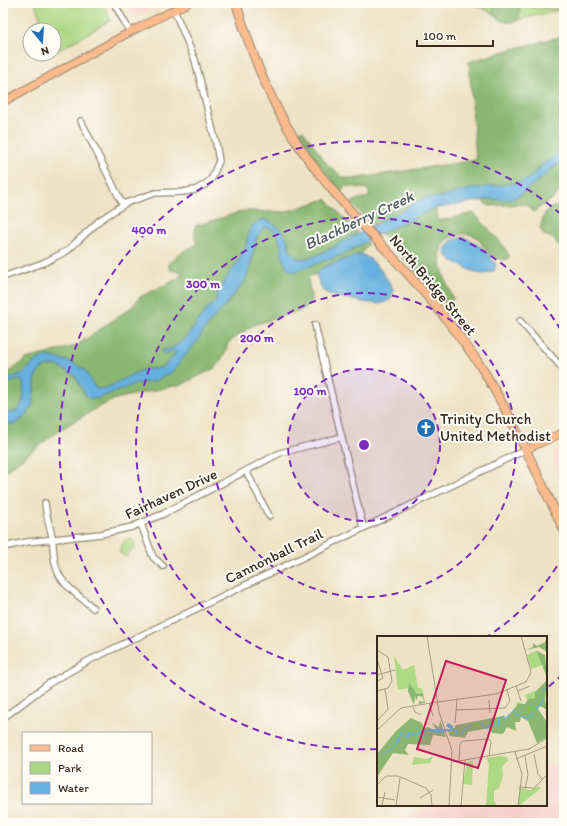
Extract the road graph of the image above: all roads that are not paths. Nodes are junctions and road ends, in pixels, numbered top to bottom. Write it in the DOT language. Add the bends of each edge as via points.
graph roads {
  1 [pos="114,3"];
  2 [pos="188,3"];
  3 [pos="236,3"];
  4 [pos="174,10"];
  5 [pos="130,32"];
  6 [pos="3,102"];
  7 [pos="81,121"];
  8 [pos="123,205"];
  9 [pos="3,277"];
  10 [pos="520,320"];
  11 [pos="315,325"];
  12 [pos="564,370"];
  13 [pos="564,432"];
  14 [pos="342,437"];
  15 [pos="525,450"];
  16 [pos="246,471"];
  17 [pos="44,503"];
  18 [pos="269,516"];
  19 [pos="141,524"];
  20 [pos="363,528"];
  21 [pos="564,530"];
  22 [pos="52,539"];
  23 [pos="3,547"];
  24 [pos="163,566"];
  25 [pos="93,608"];
  26 [pos="3,718"];
  1 -- 5 [label="street"];
  2 -- 4 [label="main road"];
  3 -- 15 [label="highway, North Bridge Street" via="263,81 285,124 308,159 354,216 445,317 482,369"];
  4 -- 5 [label="main road"];
  4 -- 8 [label="street" via="195,60 219,154 218,167 210,181 195,190 155,193"];
  5 -- 6 [label="main road"];
  7 -- 8 [label="street"];
  8 -- 9 [label="street" via="100,220 67,250 43,263"];
  10 -- 12 [label="street"];
  11 -- 14 [label="street"];
  13 -- 15 [label="main road, Cannonball Trail"];
  14 -- 16 [label="street, Fairhaven Drive" via="280,453"];
  14 -- 20 [label="street"];
  15 -- 20 [label="street, Cannonball Trail"];
  15 -- 21 [label="highway, North Bridge Street"];
  16 -- 18 [label="street"];
  16 -- 19 [label="street, Fairhaven Drive"];
  17 -- 22 [label="street"];
  19 -- 22 [label="street, Fairhaven Drive" via="104,533"];
  19 -- 24 [label="street" via="153,557"];
  20 -- 26 [label="street, Cannonball Trail" via="88,661 48,684"];
  22 -- 23 [label="street, Fairhaven Drive"];
  22 -- 25 [label="street" via="55,562 61,578"];
}
